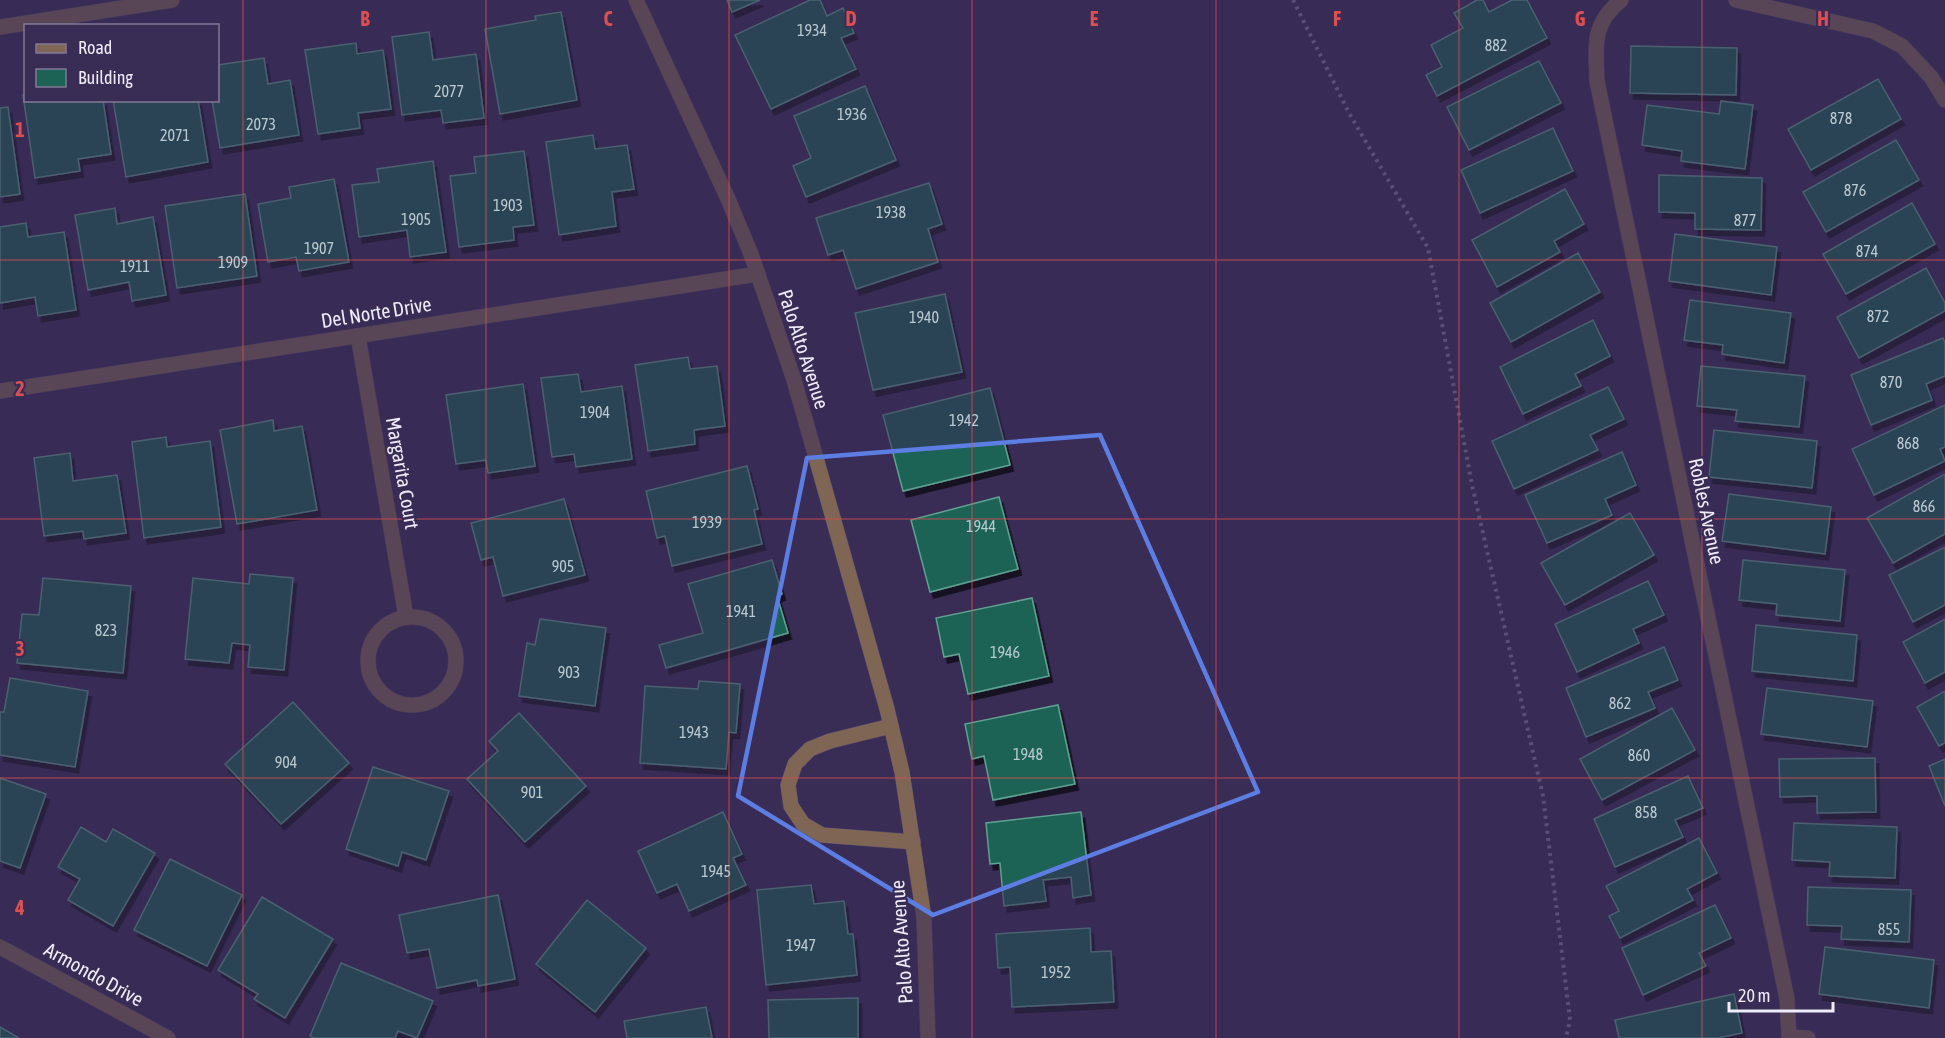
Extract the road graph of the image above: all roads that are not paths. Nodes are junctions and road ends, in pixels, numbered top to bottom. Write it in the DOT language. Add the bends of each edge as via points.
graph roads {
  1 [pos="171,0"];
  2 [pos="636,0"];
  3 [pos="1621,0"];
  4 [pos="1736,0"];
  5 [pos="0,27"];
  6 [pos="1945,100"];
  7 [pos="758,274"];
  8 [pos="358,336"];
  9 [pos="0,391"];
  10 [pos="406,617"];
  11 [pos="891,726"];
  12 [pos="913,842"];
  13 [pos="0,947"];
  14 [pos="1789,1037"];
  15 [pos="168,1038"];
  16 [pos="928,1038"];
  17 [pos="1808,1038"];
  1 -- 5 [label="street"];
  2 -- 7 [label="street, Palo Alto Avenue" via="728,199"];
  3 -- 14 [label="street, Robles Avenue" via="1607,12 1596,36 1598,81 1787,999"];
  4 -- 6 [label="street" via="1873,31 1902,46 1931,76"];
  7 -- 8 [label="street, Del Norte Drive"];
  7 -- 11 [label="street, Palo Alto Avenue" via="794,380"];
  8 -- 9 [label="street, Del Norte Drive"];
  8 -- 10 [label="street, Margarita Court"];
  10 -- 10 [label="street" via="422,617 436,624 455,647 454,678 433,701 418,705 390,700 372,681 367,667 368,653 381,629"];
  11 -- 12 [label="street, Palo Alto Avenue"];
  11 -- 12 [label="street" via="810,749 795,764 788,784 791,806 803,824 822,835"];
  12 -- 16 [label="street, Palo Alto Avenue" via="924,918"];
  13 -- 15 [label="street, Armondo Drive"];
  14 -- 17 [label="street"];
}
